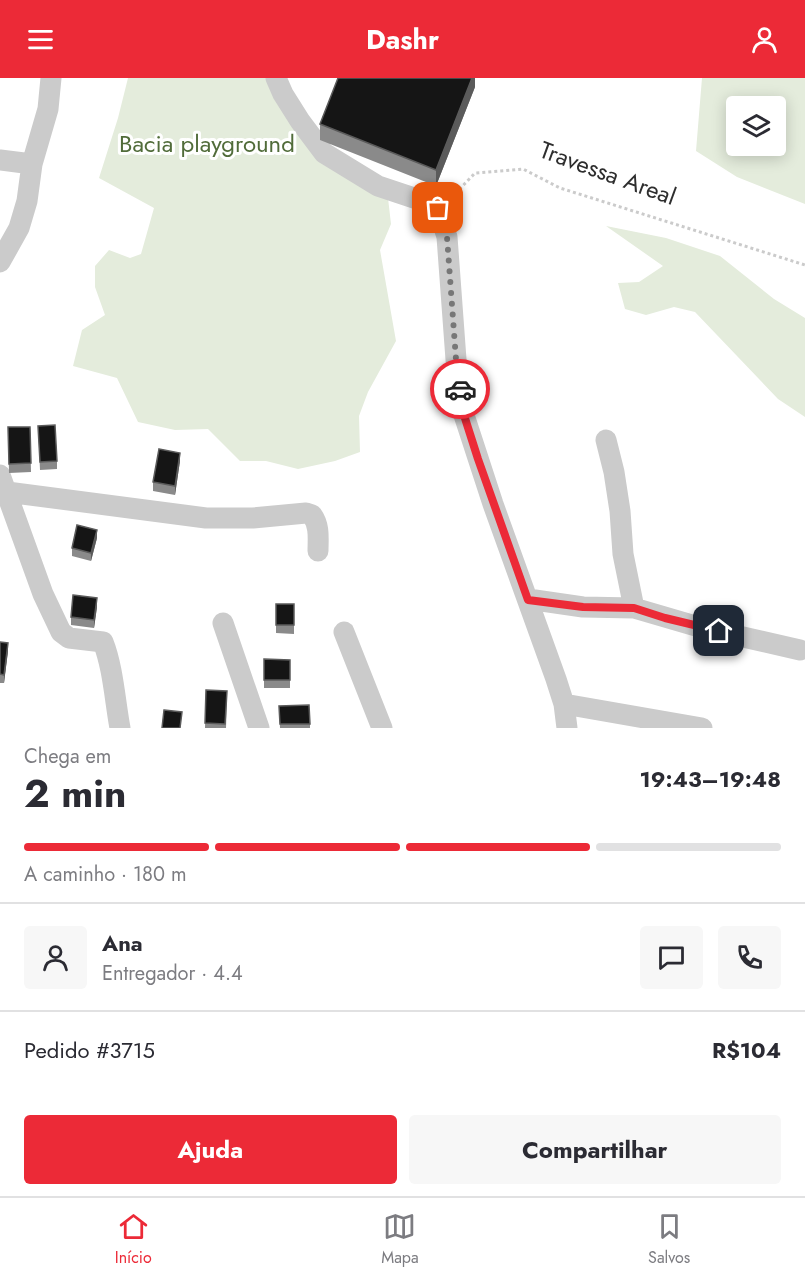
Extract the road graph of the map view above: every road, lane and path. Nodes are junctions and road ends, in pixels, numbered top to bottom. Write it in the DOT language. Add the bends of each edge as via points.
graph roads {
  1 [pos="51,78"];
  2 [pos="276,78"];
  3 [pos="0,160"];
  4 [pos="32,164"];
  5 [pos="438,208"];
  6 [pos="0,262"];
  7 [pos="805,265"];
  8 [pos="606,440"];
  9 [pos="3,484"];
  10 [pos="318,551"];
  11 [pos="528,600"];
  12 [pos="634,608"];
  13 [pos="223,623"];
  14 [pos="344,632"];
  15 [pos="800,650"];
  16 [pos="564,704"];
  17 [pos="120,728"];
  18 [pos="259,728"];
  19 [pos="382,728"];
  20 [pos="567,728"];
  21 [pos="702,728"];
  1 -- 4 [label="street" via="48,109"];
  2 -- 5 [label="street" via="324,153 378,186"];
  3 -- 4 [label="street"];
  4 -- 6 [label="street" via="19,228"];
  5 -- 7 [label="path, Travessa Areal" via="476,173 523,169 560,188"];
  5 -- 11 [label="street" via="447,237 463,412"];
  8 -- 12 [label="street"];
  9 -- 10 [label="street" via="206,518 306,513 316,520"];
  9 -- 17 [label="street" via="61,632 69,638 103,642"];
  11 -- 12 [label="street"];
  11 -- 16 [label="street"];
  12 -- 15 [label="street"];
  13 -- 18 [label="street"];
  14 -- 19 [label="street"];
  16 -- 20 [label="street"];
  16 -- 21 [label="street"];
}
